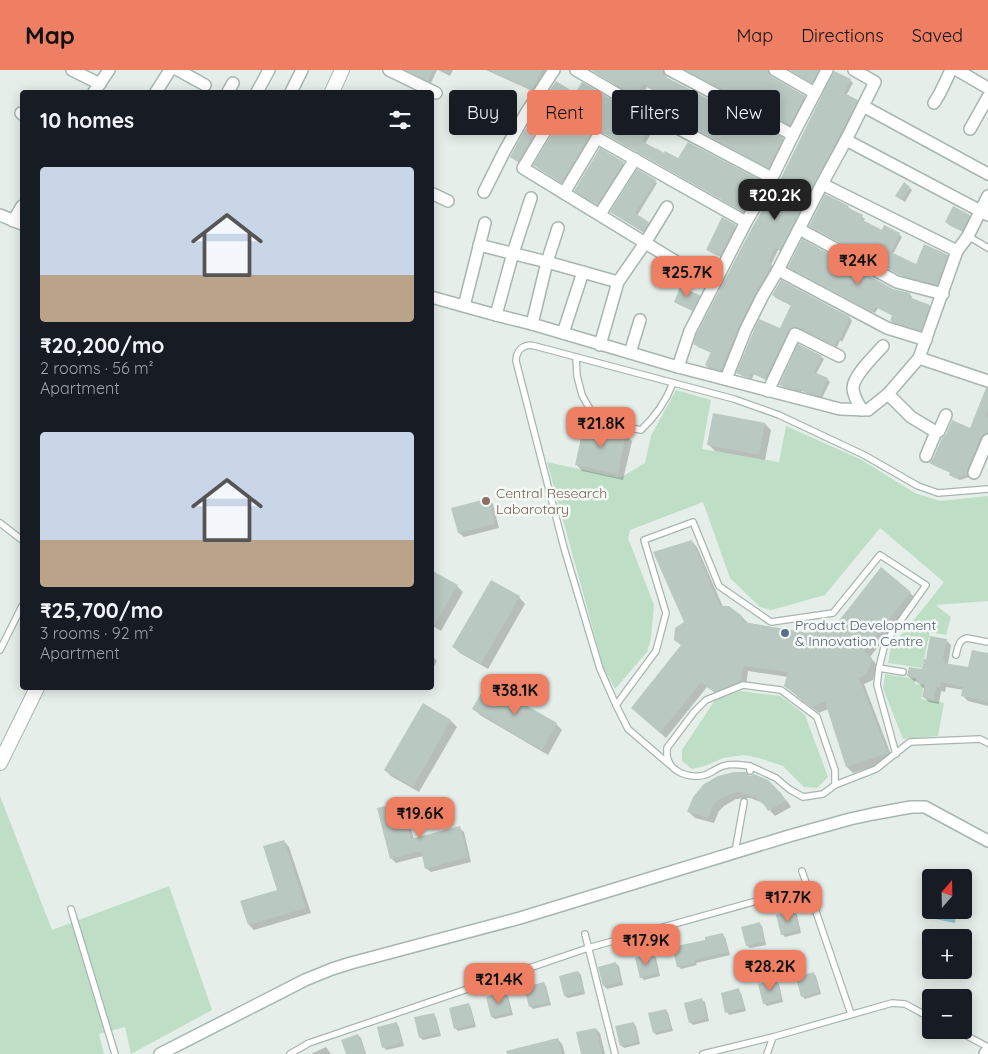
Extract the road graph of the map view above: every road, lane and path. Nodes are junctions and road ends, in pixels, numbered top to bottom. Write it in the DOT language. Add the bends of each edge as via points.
graph roads {
  1 [pos="72,70"];
  2 [pos="109,70"];
  3 [pos="170,70"];
  4 [pos="178,70"];
  5 [pos="269,70"];
  6 [pos="302,70"];
  7 [pos="342,70"];
  8 [pos="389,70"];
  9 [pos="554,70"];
  10 [pos="576,70"];
  11 [pos="670,70"];
  12 [pos="775,70"];
  13 [pos="827,70"];
  14 [pos="951,70"];
  15 [pos="957,70"];
  16 [pos="857,71"];
  17 [pos="205,85"];
  18 [pos="97,88"];
  19 [pos="988,88"];
  20 [pos="157,90"];
  21 [pos="258,90"];
  22 [pos="292,90"];
  23 [pos="333,90"];
  24 [pos="430,90"];
  25 [pos="815,93"];
  26 [pos="988,97"];
  27 [pos="934,103"];
  28 [pos="863,106"];
  29 [pos="970,129"];
  30 [pos="543,135"];
  31 [pos="793,135"];
  32 [pos="846,140"];
  33 [pos="635,159"];
  34 [pos="988,174"];
  35 [pos="772,178"];
  36 [pos="822,184"];
  37 [pos="484,192"];
  38 [pos="564,193"];
  39 [pos="434,195"];
  40 [pos="988,196"];
  41 [pos="532,198"];
  42 [pos="448,201"];
  43 [pos="668,207"];
  44 [pos="984,213"];
  45 [pos="600,214"];
  46 [pos="0,215"];
  47 [pos="18,222"];
  48 [pos="746,222"];
  49 [pos="485,223"];
  50 [pos="558,228"];
  51 [pos="799,229"];
  52 [pos="968,236"];
  53 [pos="645,243"];
  54 [pos="480,245"];
  55 [pos="988,248"];
  56 [pos="957,251"];
  57 [pos="513,253"];
  58 [pos="547,262"];
  59 [pos="778,270"];
  60 [pos="583,272"];
  61 [pos="618,282"];
  62 [pos="714,285"];
  63 [pos="942,294"];
  64 [pos="434,298"];
  65 [pos="464,306"];
  66 [pos="496,315"];
  67 [pos="640,320"];
  68 [pos="532,324"];
  69 [pos="563,333"];
  70 [pos="926,340"];
  71 [pos="600,344"];
  72 [pos="883,346"];
  73 [pos="630,353"];
  74 [pos="839,356"];
  75 [pos="576,357"];
  76 [pos="919,358"];
  77 [pos="678,367"];
  78 [pos="726,380"];
  79 [pos="988,381"];
  80 [pos="673,383"];
  81 [pos="768,390"];
  82 [pos="888,394"];
  83 [pos="862,410"];
  84 [pos="946,415"];
  85 [pos="936,432"];
  86 [pos="988,440"];
  87 [pos="926,456"];
  88 [pos="974,474"];
  89 [pos="988,489"];
  90 [pos="0,522"];
  91 [pos="20,538"];
  92 [pos="20,610"];
  93 [pos="988,642"];
  94 [pos="0,650"];
  95 [pos="956,655"];
  96 [pos="879,668"];
  97 [pos="903,672"];
  98 [pos="36,690"];
  99 [pos="616,705"];
  100 [pos="988,743"];
  101 [pos="896,754"];
  102 [pos="0,763"];
  103 [pos="670,765"];
  104 [pos="835,785"];
  105 [pos="744,802"];
  106 [pos="988,841"];
  107 [pos="735,852"];
  108 [pos="802,871"];
  109 [pos="807,888"];
  110 [pos="71,909"];
  111 [pos="585,934"];
  112 [pos="588,948"];
  113 [pos="922,1013"];
  114 [pos="851,1014"];
  115 [pos="773,1037"];
  116 [pos="972,1038"];
  117 [pos="988,1047"];
  118 [pos="115,1054"];
  119 [pos="160,1054"];
  120 [pos="290,1054"];
  121 [pos="615,1054"];
  122 [pos="703,1054"];
  123 [pos="767,1054"];
  1 -- 18 [label="street"];
  2 -- 18 [label="street"];
  3 -- 20 [label="street"];
  4 -- 17 [label="street"];
  5 -- 21 [label="street"];
  6 -- 22 [label="street"];
  7 -- 23 [label="street"];
  8 -- 24 [label="street"];
  9 -- 37 [label="street" via="526,113"];
  10 -- 35 [label="street" via="654,116"];
  11 -- 31 [label="street"];
  12 -- 25 [label="street"];
  13 -- 25 [label="street"];
  14 -- 27 [label="street"];
  15 -- 19 [label="street"];
  16 -- 28 [label="street" via="875,82"];
  25 -- 31 [label="street"];
  26 -- 29 [label="street"];
  28 -- 32 [label="street"];
  28 -- 34 [label="street"];
  30 -- 38 [label="street" via="523,168"];
  31 -- 35 [label="street"];
  32 -- 36 [label="street"];
  32 -- 44 [label="street"];
  33 -- 38 [label="street" via="597,138"];
  33 -- 45 [label="street"];
  33 -- 48 [label="street"];
  35 -- 48 [label="street"];
  36 -- 51 [label="street"];
  36 -- 56 [label="street"];
  38 -- 45 [label="street"];
  39 -- 42 [label="street"];
  40 -- 44 [label="street"];
  41 -- 57 [label="street"];
  43 -- 53 [label="street"];
  44 -- 52 [label="street"];
  45 -- 53 [label="street"];
  46 -- 47 [label="street"];
  48 -- 62 [label="street"];
  49 -- 54 [label="street"];
  50 -- 58 [label="street"];
  51 -- 59 [label="street"];
  51 -- 63 [label="street" via="897,282"];
  52 -- 55 [label="lane"];
  52 -- 56 [label="street"];
  53 -- 61 [label="street"];
  53 -- 62 [label="street"];
  54 -- 57 [label="street"];
  54 -- 65 [label="street"];
  56 -- 63 [label="street"];
  57 -- 58 [label="street"];
  57 -- 66 [label="street"];
  58 -- 60 [label="street"];
  58 -- 68 [label="street"];
  59 -- 70 [label="street" via="887,328"];
  59 -- 78 [label="street" via="746,329"];
  60 -- 61 [label="street"];
  60 -- 69 [label="street"];
  61 -- 71 [label="street"];
  62 -- 77 [label="street" via="690,331"];
  63 -- 70 [label="street"];
  64 -- 65 [label="street"];
  65 -- 66 [label="street"];
  66 -- 68 [label="street"];
  67 -- 73 [label="street"];
  68 -- 69 [label="street"];
  69 -- 71 [label="street"];
  70 -- 76 [label="street"];
  71 -- 73 [label="street"];
  72 -- 83 [label="street" via="854,383 853,390"];
  73 -- 77 [label="street"];
  74 -- 81 [label="street" via="795,334"];
  75 -- 80 [label="lane"];
  75 -- 80 [label="lane" via="582,395 599,422 642,430 662,406"];
  75 -- 99 [label="lane" via="531,345 522,347 516,357 564,548 600,669"];
  76 -- 79 [label="street"];
  76 -- 82 [label="street"];
  77 -- 78 [label="street"];
  78 -- 81 [label="street"];
  80 -- 89 [label="lane" via="780,415 864,455 918,486 938,493"];
  81 -- 83 [label="street" via="840,410"];
  82 -- 83 [label="street" via="868,410"];
  82 -- 85 [label="street" via="911,417"];
  84 -- 85 [label="street"];
  85 -- 87 [label="street"];
  86 -- 88 [label="street"];
  90 -- 91 [label="lane"];
  92 -- 94 [label="lane"];
  93 -- 95 [label="lane" via="964,639 959,643"];
  96 -- 97 [label="lane"];
  96 -- 99 [label="lane" via="885,642 926,585 880,555 833,613 771,622 719,586 693,522 644,540 666,613 656,651"];
  96 -- 101 [label="lane" via="877,685"];
  98 -- 102 [label="street"];
  99 -- 103 [label="lane" via="628,729"];
  100 -- 101 [label="lane" via="980,739 910,742"];
  101 -- 104 [label="lane" via="876,769"];
  103 -- 104 [label="lane" via="682,774 692,776 737,764 776,778 804,797 823,794"];
  103 -- 104 [label="lane" via="667,748 694,712 706,700 743,684 781,690 816,717 835,770"];
  105 -- 107 [label="lane"];
  106 -- 107 [label="street" via="925,807 850,819"];
  107 -- 119 [label="street" via="520,918 332,969"];
  108 -- 109 [label="lane"];
  109 -- 112 [label="lane"];
  109 -- 114 [label="lane"];
  110 -- 118 [label="lane"];
  111 -- 112 [label="lane"];
  112 -- 120 [label="lane" via="309,1043"];
  112 -- 121 [label="lane"];
  113 -- 114 [label="lane" via="905,1004 892,1003"];
  114 -- 115 [label="lane"];
  115 -- 122 [label="lane"];
  115 -- 123 [label="lane"];
  116 -- 117 [label="lane"];
}
